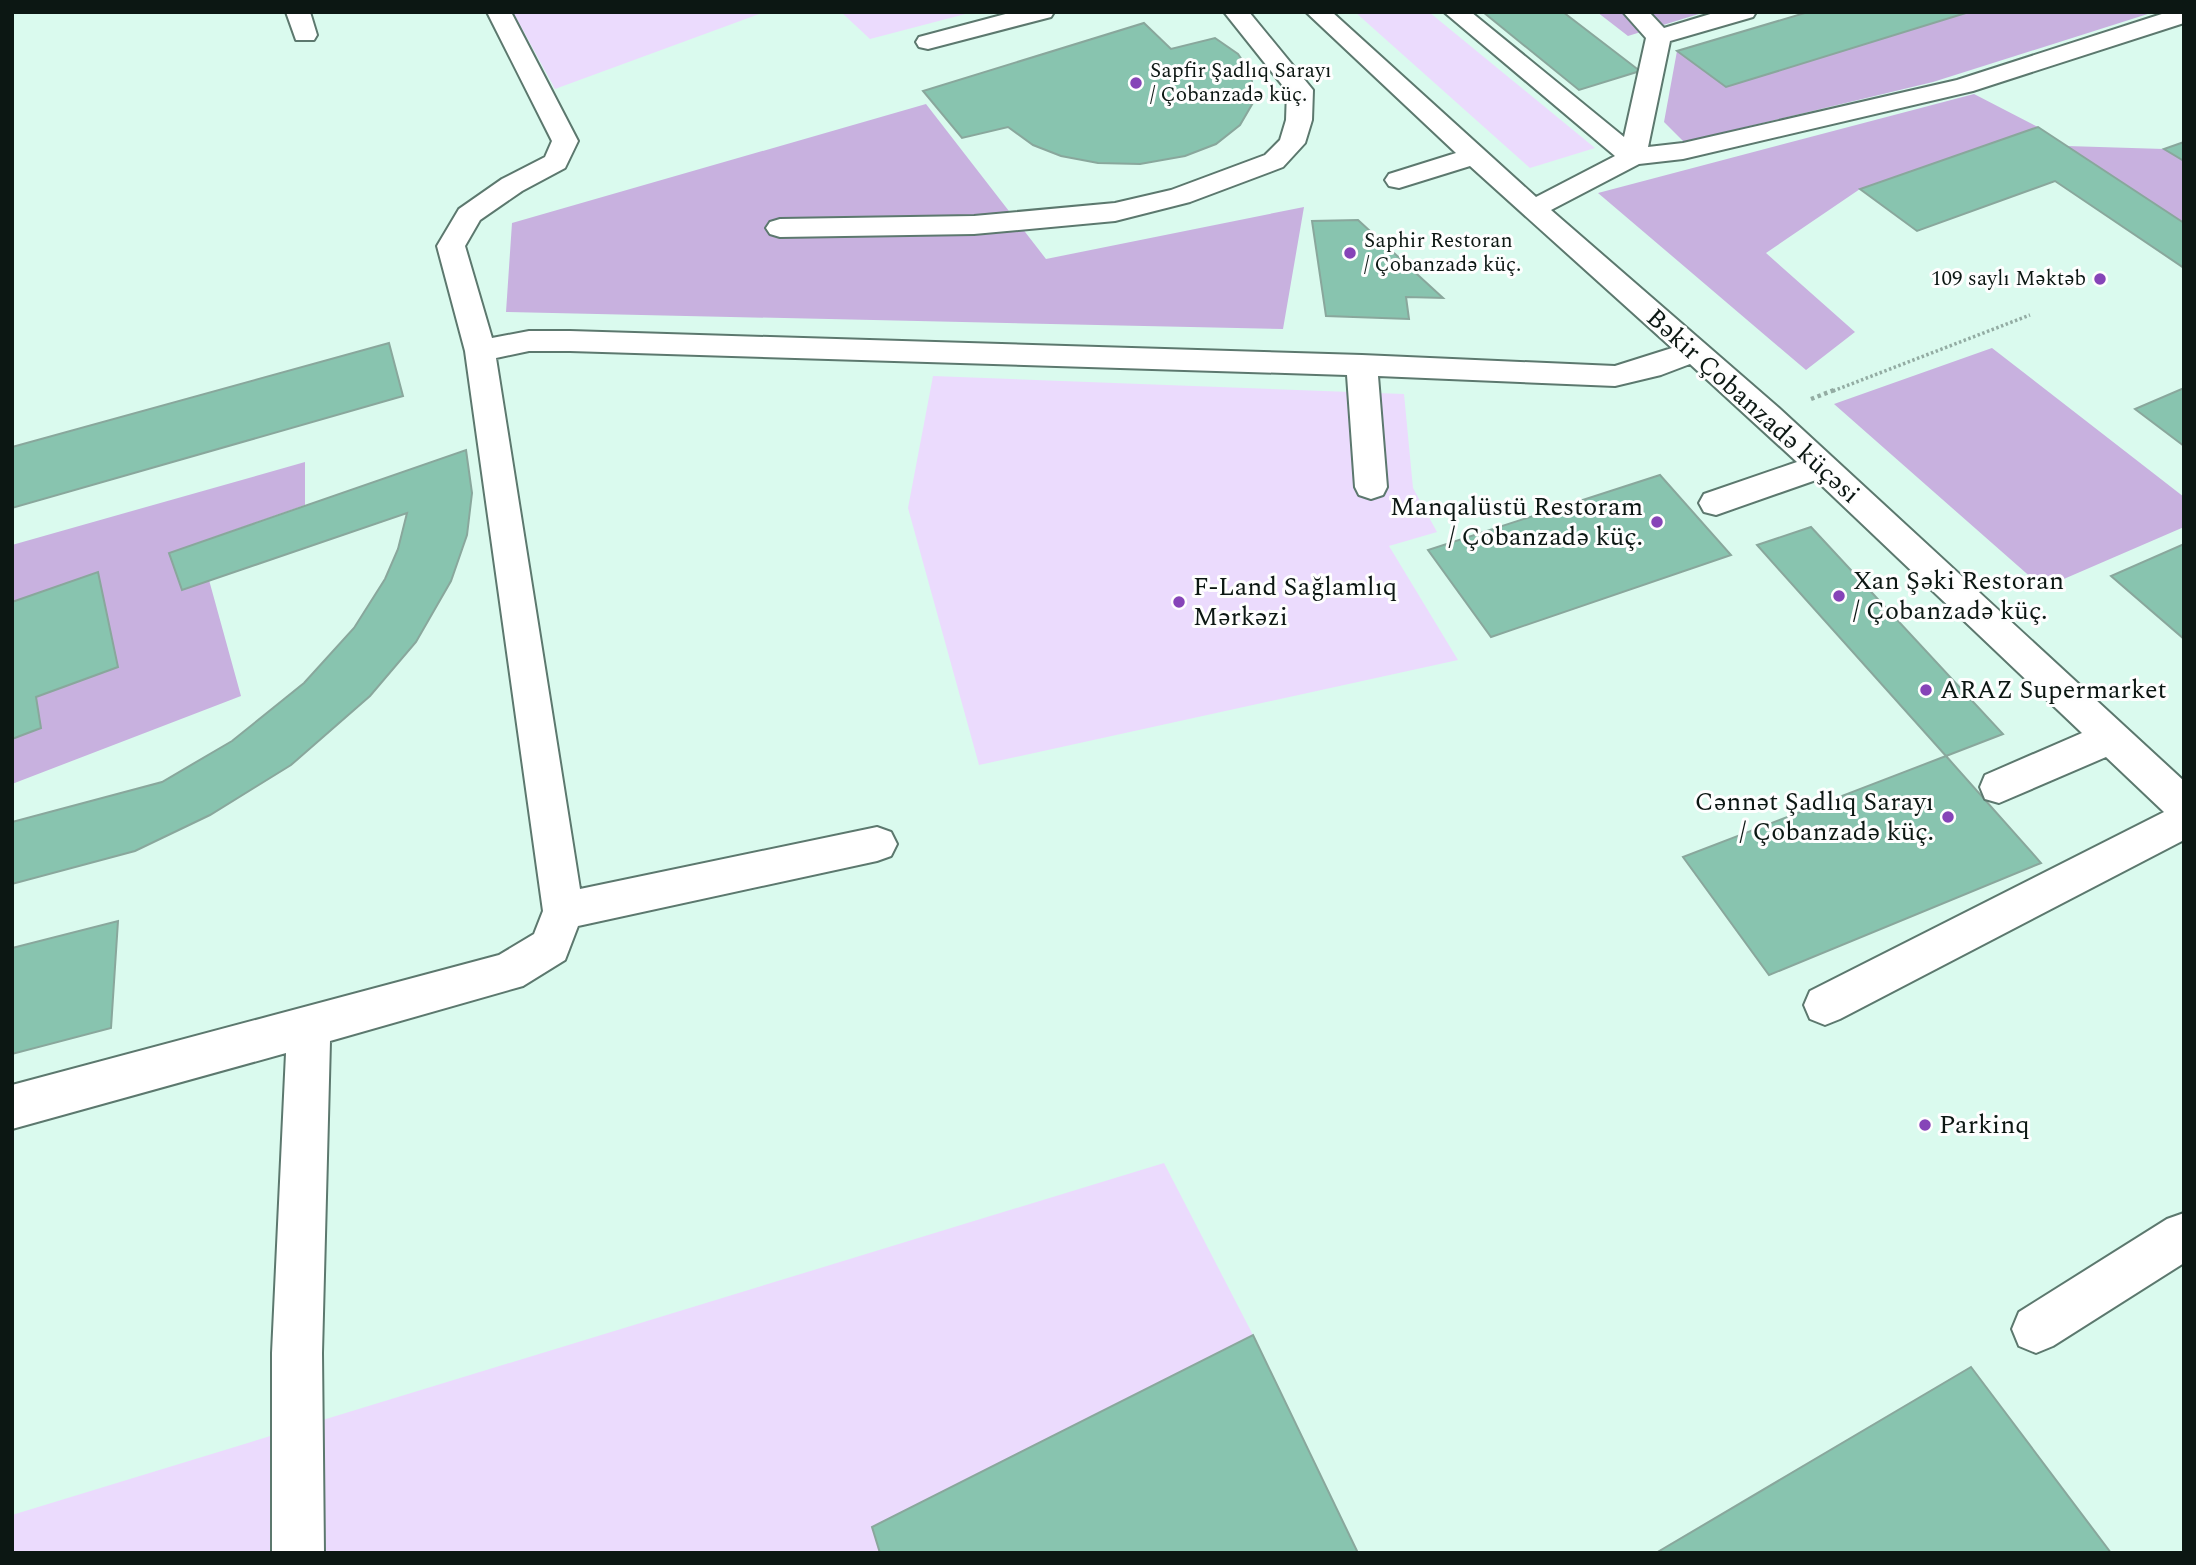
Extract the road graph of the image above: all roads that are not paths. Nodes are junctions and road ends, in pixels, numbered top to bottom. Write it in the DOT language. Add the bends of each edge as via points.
graph roads {
  1 [pos="499,12"];
  2 [pos="1042,12"];
  3 [pos="1236,12"];
  4 [pos="1318,12"];
  5 [pos="1456,12"];
  6 [pos="1634,12"];
  7 [pos="1744,12"];
  8 [pos="2184,15"];
  9 [pos="1659,37"];
  10 [pos="928,42"];
  11 [pos="1475,156"];
  12 [pos="1633,157"];
  13 [pos="1399,180"];
  14 [pos="1533,209"];
  15 [pos="780,229"];
  16 [pos="480,351"];
  17 [pos="1694,351"];
  18 [pos="1362,365"];
  19 [pos="1821,466"];
  20 [pos="1371,486"];
  21 [pos="1716,503"];
  22 [pos="2110,738"];
  23 [pos="1999,786"];
  24 [pos="2184,806"];
  25 [pos="2184,821"];
  26 [pos="877,844"];
  27 [pos="563,911"];
  28 [pos="1825,1005"];
  29 [pos="309,1026"];
  30 [pos="12,1107"];
  31 [pos="2184,1236"];
  32 [pos="2036,1329"];
  33 [pos="298,1553"];
  1 -- 16 [label="street" via="565,141 556,162 468,215 451,246"];
  2 -- 10 [label="street"];
  3 -- 15 [label="street" via="1300,90 1292,143 1274,161 1180,196 1115,212 974,225"];
  4 -- 11 [label="street, Bəkir Çobanzadə küçəsi"];
  5 -- 12 [label="street"];
  6 -- 9 [label="street"];
  7 -- 9 [label="street"];
  8 -- 12 [label="street" via="1964,86 1683,151"];
  9 -- 12 [label="street"];
  11 -- 13 [label="street"];
  11 -- 14 [label="street, Bəkir Çobanzadə küçəsi"];
  12 -- 14 [label="street"];
  14 -- 17 [label="street, Bəkir Çobanzadə küçəsi"];
  16 -- 18 [label="street" via="529,341 570,341"];
  16 -- 27 [label="street"];
  17 -- 18 [label="street" via="1615,376"];
  17 -- 19 [label="street, Bəkir Çobanzadə küçəsi"];
  18 -- 20 [label="street"];
  19 -- 21 [label="street"];
  19 -- 22 [label="street, Bəkir Çobanzadə küçəsi"];
  22 -- 23 [label="street"];
  22 -- 24 [label="street, Bəkir Çobanzadə küçəsi"];
  25 -- 28 [label="street"];
  26 -- 27 [label="street"];
  27 -- 29 [label="street" via="550,947 508,972"];
  29 -- 30 [label="street"];
  29 -- 33 [label="street" via="297,1353"];
  31 -- 32 [label="street"];
}
